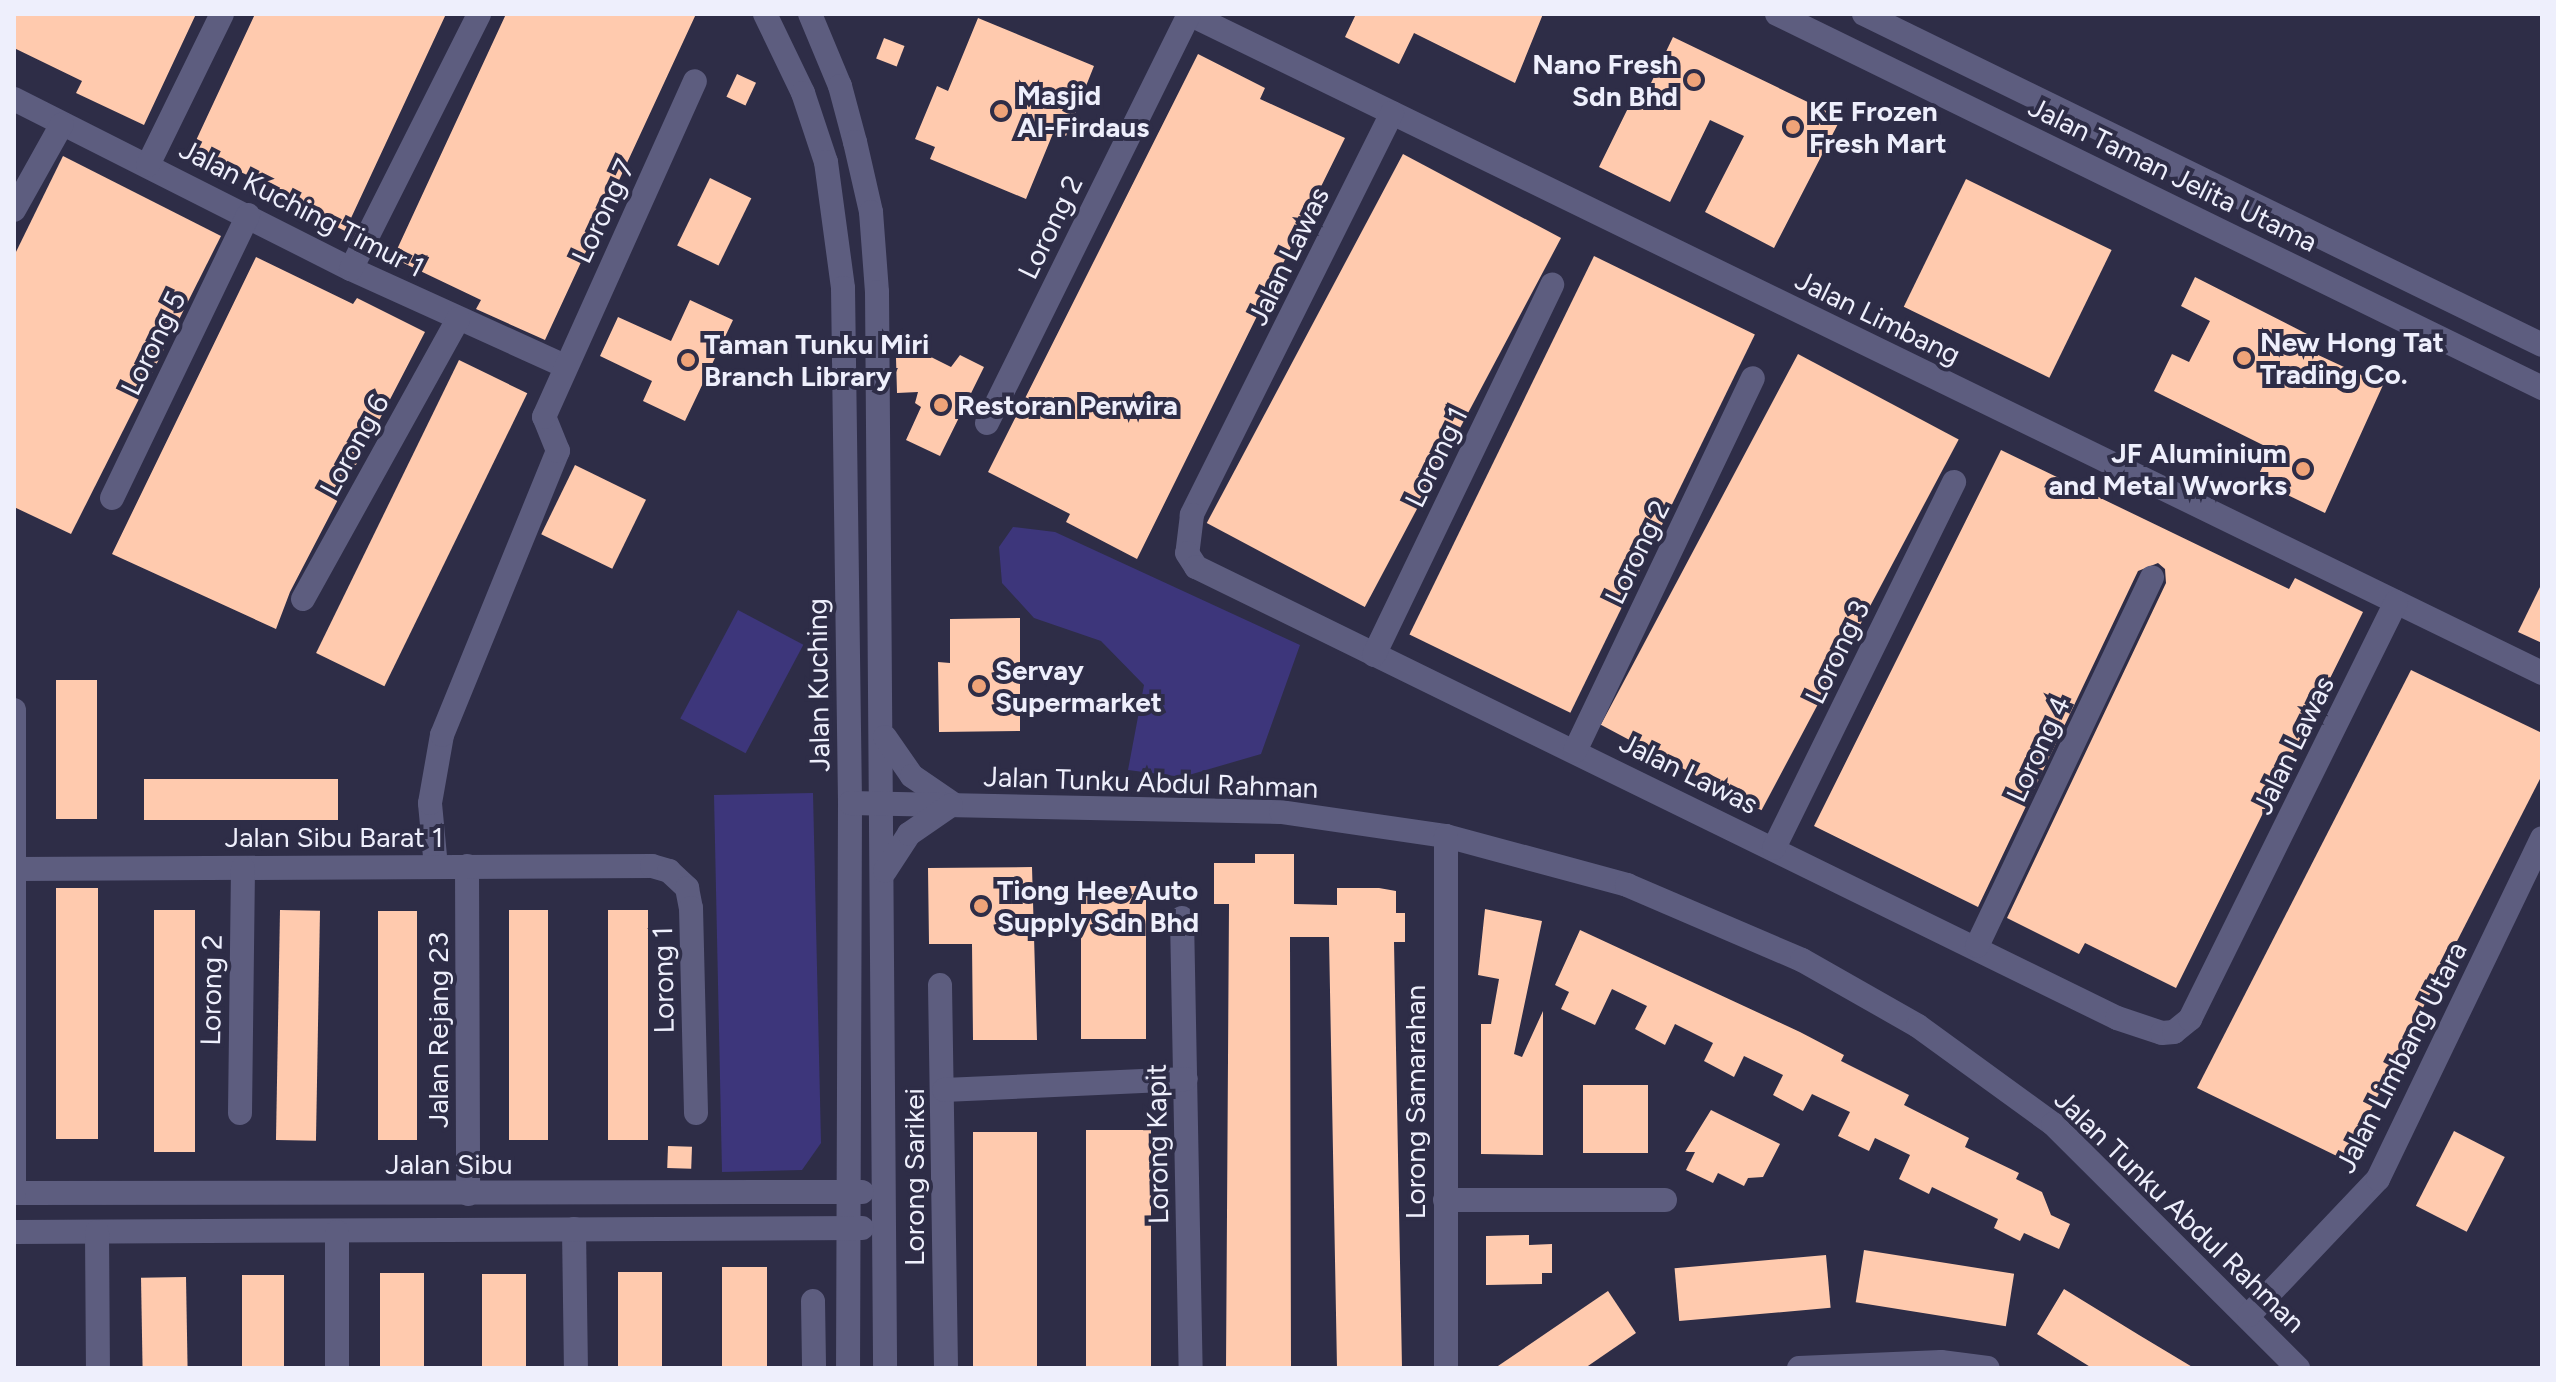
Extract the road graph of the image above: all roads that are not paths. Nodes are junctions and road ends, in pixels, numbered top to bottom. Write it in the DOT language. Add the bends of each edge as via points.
graph roads {
  1 [pos="222,14"];
  2 [pos="479,14"];
  3 [pos="765,14"];
  4 [pos="1189,14"];
  5 [pos="1777,14"];
  6 [pos="1864,14"];
  7 [pos="817,19"];
  8 [pos="695,81"];
  9 [pos="14,99"];
  10 [pos="1392,113"];
  11 [pos="62,124"];
  12 [pos="148,165"];
  13 [pos="14,210"];
  14 [pos="248,215"];
  15 [pos="351,269"];
  16 [pos="1552,285"];
  17 [pos="458,319"];
  18 [pos="2542,345"];
  19 [pos="565,366"];
  20 [pos="1753,378"];
  21 [pos="2542,388"];
  22 [pos="987,423"];
  23 [pos="1954,482"];
  24 [pos="112,498"];
  25 [pos="2152,577"];
  26 [pos="303,599"];
  27 [pos="2396,602"];
  28 [pos="1374,655"];
  29 [pos="2542,673"];
  30 [pos="14,710"];
  31 [pos="884,735"];
  32 [pos="1575,751"];
  33 [pos="850,803"];
  34 [pos="884,803"];
  35 [pos="953,804"];
  36 [pos="1446,836"];
  37 [pos="2542,838"];
  38 [pos="1774,848"];
  39 [pos="467,866"];
  40 [pos="652,866"];
  41 [pos="436,867"];
  42 [pos="243,868"];
  43 [pos="17,869"];
  44 [pos="884,872"];
  45 [pos="1182,918"];
  46 [pos="1977,946"];
  47 [pos="940,985"];
  48 [pos="1186,1079"];
  49 [pos="944,1090"];
  50 [pos="240,1113"];
  51 [pos="696,1113"];
  52 [pos="849,1192"];
  53 [pos="885,1192"];
  54 [pos="14,1193"];
  55 [pos="468,1194"];
  56 [pos="269,1195"];
  57 [pos="1445,1200"];
  58 [pos="1665,1200"];
  59 [pos="848,1228"];
  60 [pos="884,1228"];
  61 [pos="574,1229"];
  62 [pos="271,1231"];
  63 [pos="14,1232"];
  64 [pos="97,1232"];
  65 [pos="337,1232"];
  66 [pos="813,1301"];
  67 [pos="2249,1315"];
  68 [pos="98,1368"];
  69 [pos="337,1368"];
  70 [pos="576,1368"];
  71 [pos="814,1368"];
  72 [pos="848,1368"];
  73 [pos="885,1368"];
  74 [pos="946,1368"];
  75 [pos="1191,1368"];
  76 [pos="1446,1368"];
  77 [pos="1799,1368"];
  78 [pos="1988,1368"];
  79 [pos="2298,1368"];
  1 -- 12 [label="street"];
  2 -- 15 [label="street"];
  3 -- 33 [label="street, Jalan Kuching" via="803,93 826,162 838,226"];
  4 -- 10 [label="street, Jalan Limbang"];
  4 -- 22 [label="street, Lorong 2"];
  5 -- 21 [label="street, Jalan Taman Jelita Utama"];
  6 -- 18 [label="street, Jalan Taman Jelita Utama"];
  7 -- 31 [label="street" via="840,86 871,212 877,292"];
  8 -- 19 [label="street, Lorong 7"];
  9 -- 11 [label="street, Jalan Kuching Timur 1"];
  10 -- 27 [label="street, Jalan Limbang"];
  10 -- 28 [label="street, Jalan Lawas" via="1185,536 1196,567"];
  11 -- 12 [label="street, Jalan Kuching Timur 1"];
  11 -- 13 [label="street"];
  12 -- 14 [label="street, Jalan Kuching Timur 1"];
  14 -- 15 [label="street, Jalan Kuching Timur 1"];
  14 -- 24 [label="street, Lorong 5"];
  15 -- 17 [label="street, Jalan Kuching Timur 1"];
  16 -- 28 [label="street, Lorong 1"];
  17 -- 19 [label="street, Jalan Kuching Timur 1"];
  17 -- 26 [label="street, Lorong 6"];
  19 -- 41 [label="street, Lorong 7" via="544,417 558,451 442,735 430,803"];
  20 -- 32 [label="street, Lorong 2"];
  23 -- 38 [label="street, Lorong 3"];
  25 -- 46 [label="street, Lorong 4"];
  27 -- 29 [label="street, Jalan Limbang"];
  27 -- 46 [label="street, Jalan Lawas" via="2213,978 2183,1026 2174,1032 2150,1031"];
  28 -- 32 [label="street, Jalan Lawas"];
  30 -- 43 [label="street"];
  31 -- 34 [label="street"];
  31 -- 35 [label="street" via="912,776"];
  32 -- 38 [label="street, Jalan Lawas"];
  33 -- 34 [label="street, Jalan Tunku Abdul Rahman"];
  33 -- 52 [label="street, Jalan Kuching"];
  34 -- 35 [label="street, Jalan Tunku Abdul Rahman"];
  34 -- 44 [label="street"];
  35 -- 36 [label="street, Jalan Tunku Abdul Rahman" via="1281,812"];
  35 -- 44 [label="street" via="909,834"];
  36 -- 57 [label="street, Lorong Samarahan"];
  36 -- 67 [label="street, Jalan Tunku Abdul Rahman" via="1627,885 1802,960 1918,1026 2053,1124"];
  37 -- 67 [label="street, Jalan Limbang Utara" via="2378,1179"];
  38 -- 46 [label="street, Jalan Lawas"];
  39 -- 40 [label="street, Jalan Sibu Barat 1"];
  39 -- 41 [label="street, Jalan Sibu Barat 1"];
  39 -- 55 [label="street, Jalan Rejang 23"];
  40 -- 51 [label="street, Lorong 1" via="678,877 691,908"];
  41 -- 42 [label="street, Jalan Sibu Barat 1"];
  42 -- 43 [label="street, Jalan Sibu Barat 1"];
  42 -- 50 [label="street, Lorong 2"];
  43 -- 54 [label="street"];
  44 -- 53 [label="street"];
  45 -- 48 [label="street, Lorong Kapit"];
  47 -- 49 [label="street, Lorong Sarikei"];
  48 -- 49 [label="street"];
  48 -- 75 [label="street, Lorong Kapit"];
  49 -- 74 [label="street, Lorong Sarikei"];
  52 -- 53 [label="street, Jalan Sibu"];
  52 -- 55 [label="street, Jalan Sibu"];
  52 -- 59 [label="street, Jalan Kuching"];
  53 -- 60 [label="street"];
  54 -- 56 [label="street, Jalan Sibu"];
  55 -- 56 [label="street, Jalan Sibu"];
  56 -- 62 [label="street"];
  57 -- 58 [label="street"];
  57 -- 76 [label="street, Lorong Samarahan"];
  59 -- 60 [label="street"];
  59 -- 61 [label="street"];
  59 -- 72 [label="street, Jalan Kuching"];
  60 -- 73 [label="street"];
  61 -- 65 [label="street"];
  61 -- 70 [label="street"];
  62 -- 64 [label="street"];
  62 -- 65 [label="street"];
  63 -- 64 [label="street"];
  64 -- 68 [label="street"];
  65 -- 69 [label="street"];
  66 -- 71 [label="street"];
  67 -- 79 [label="street, Jalan Tunku Abdul Rahman"];
  77 -- 78 [label="street" via="1941,1362"];
}
